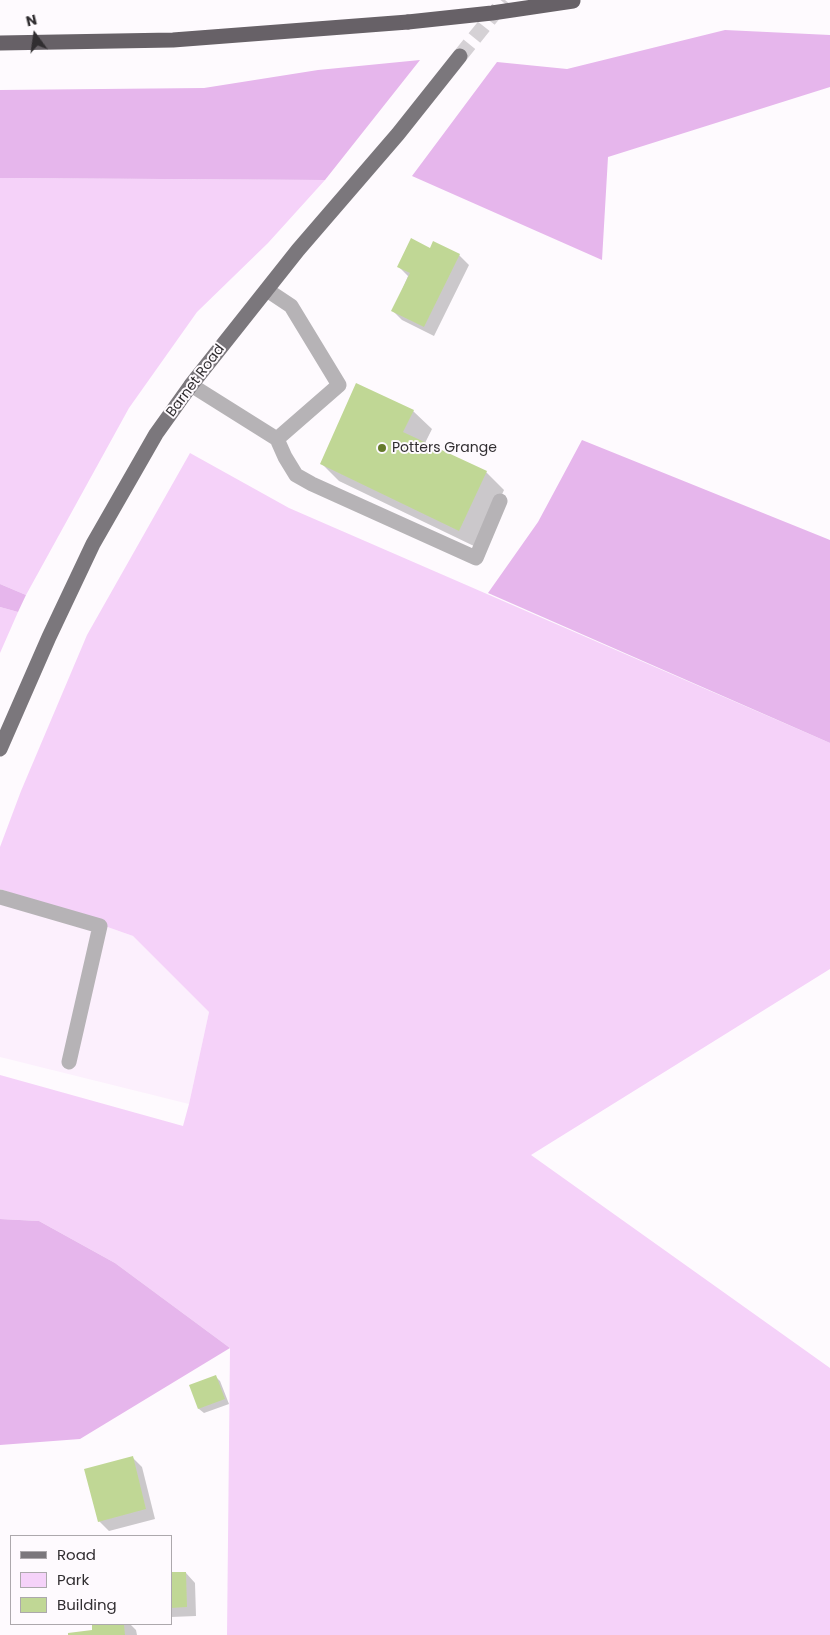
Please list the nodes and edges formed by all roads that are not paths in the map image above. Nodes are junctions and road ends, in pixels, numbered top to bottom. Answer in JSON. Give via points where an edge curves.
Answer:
{"nodes":[{"id":1,"x":576,"y":0,"type":"edge"},
{"id":2,"x":0,"y":44,"type":"edge"},
{"id":3,"x":460,"y":56,"type":"tunnel mouth"},
{"id":4,"x":267,"y":290,"type":"junction"},
{"id":5,"x":191,"y":385,"type":"junction"},
{"id":6,"x":277,"y":439,"type":"junction"},
{"id":7,"x":500,"y":501,"type":"dead end"},
{"id":8,"x":0,"y":749,"type":"edge"},
{"id":9,"x":0,"y":897,"type":"edge"},
{"id":10,"x":69,"y":1062,"type":"dead end"}],
"edges":[{"from":1,"to":2,"type":"highway","bridge":true,"via":[[408,22],[173,40]]},
{"from":3,"to":4,"type":"main road","name":"Barnet Road"},
{"from":4,"to":5,"type":"main road","name":"Barnet Road"},
{"from":4,"to":6,"type":"lane","via":[[291,306],[339,385]]},
{"from":5,"to":6,"type":"lane"},
{"from":5,"to":8,"type":"main road","name":"Barnet Road","via":[[156,434],[93,544]]},
{"from":6,"to":7,"type":"lane","via":[[284,458],[296,475],[476,558]]},
{"from":9,"to":10,"type":"lane","via":[[100,926]]}]}
